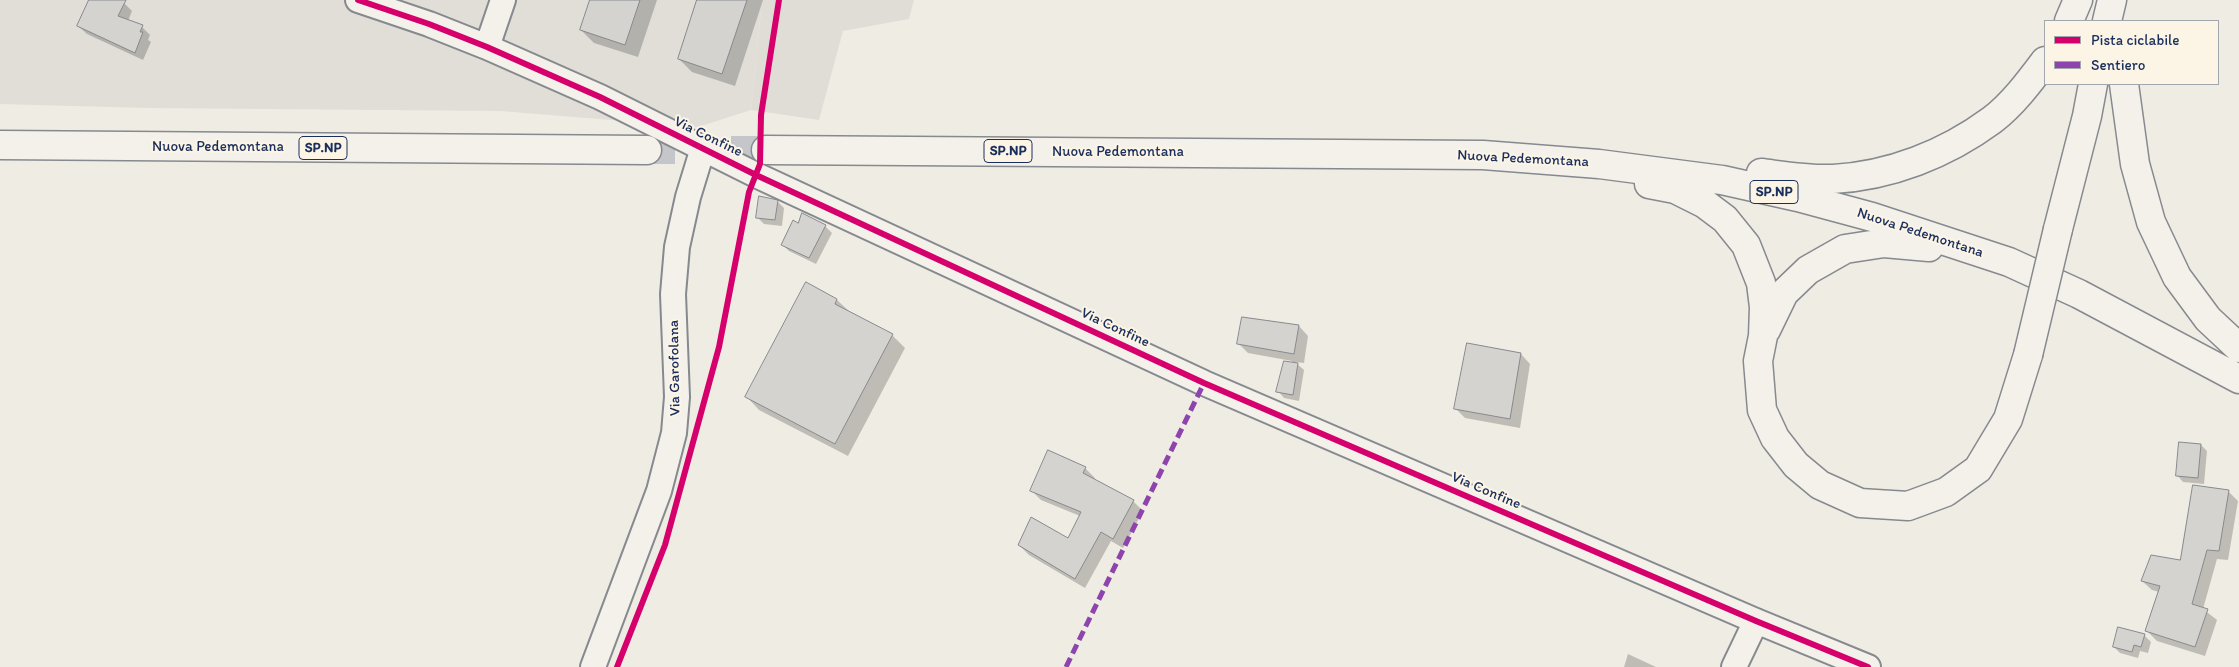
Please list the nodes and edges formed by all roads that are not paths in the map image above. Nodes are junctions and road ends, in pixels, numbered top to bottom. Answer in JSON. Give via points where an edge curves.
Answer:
{"nodes":[{"id":1,"x":358,"y":0,"type":"edge"},
{"id":2,"x":503,"y":0,"type":"edge"},
{"id":3,"x":2078,"y":0,"type":"edge"},
{"id":4,"x":2101,"y":0,"type":"edge"},
{"id":5,"x":2112,"y":0,"type":"edge"},
{"id":6,"x":2119,"y":0,"type":"edge"},
{"id":7,"x":2069,"y":20,"type":"edge"},
{"id":8,"x":2100,"y":20,"type":"edge"},
{"id":9,"x":2107,"y":20,"type":"edge"},
{"id":10,"x":2120,"y":20,"type":"edge"},
{"id":11,"x":487,"y":47,"type":"junction"},
{"id":12,"x":2044,"y":62,"type":"edge"},
{"id":13,"x":2093,"y":85,"type":"edge"},
{"id":14,"x":2124,"y":85,"type":"edge"},
{"id":15,"x":0,"y":145,"type":"edge"},
{"id":16,"x":703,"y":148,"type":"junction"},
{"id":17,"x":647,"y":150,"type":"tunnel mouth"},
{"id":18,"x":766,"y":150,"type":"tunnel mouth"},
{"id":19,"x":1250,"y":152,"type":"junction"},
{"id":20,"x":1531,"y":158,"type":"junction"},
{"id":21,"x":2009,"y":262,"type":"junction"},
{"id":22,"x":1763,"y":336,"type":"junction"},
{"id":23,"x":2239,"y":348,"type":"edge"},
{"id":24,"x":2239,"y":379,"type":"edge"},
{"id":25,"x":1756,"y":621,"type":"junction"},
{"id":26,"x":593,"y":667,"type":"edge"},
{"id":27,"x":1734,"y":667,"type":"edge"},
{"id":28,"x":1868,"y":667,"type":"edge"}],
"edges":[{"from":1,"to":11,"type":"street","name":"Via Confine"},
{"from":2,"to":11,"type":"street"},
{"from":3,"to":7,"type":"main road"},
{"from":4,"to":8,"type":"main road"},
{"from":5,"to":9,"type":"main road"},
{"from":6,"to":10,"type":"main road"},
{"from":11,"to":16,"type":"street","name":"Via Confine","via":[[600,97]]},
{"from":12,"to":20,"type":"main road","via":[[1993,119],[1965,138],[1917,162],[1874,173],[1809,179],[1601,151]]},
{"from":13,"to":22,"type":"main road","bridge":true,"via":[[2088,116],[2028,355],[2008,419],[1978,469],[1946,492],[1908,506],[1860,503],[1820,485],[1796,465],[1775,438],[1762,410],[1758,361]]},
{"from":14,"to":23,"type":"main road","via":[[2135,164],[2151,222],[2177,277],[2208,319]]},
{"from":15,"to":17,"type":"main road","name":"Nuova Pedemontana","number":"SP.NP"},
{"from":16,"to":25,"type":"street","name":"Via Confine","via":[[1204,383]]},
{"from":16,"to":26,"type":"street","name":"Via Garofolana","via":[[677,247],[674,433],[659,491]]},
{"from":18,"to":19,"type":"main road","name":"Nuova Pedemontana","number":"SP.NP"},
{"from":19,"to":20,"type":"main road","name":"Nuova Pedemontana","number":"SP.NP"},
{"from":19,"to":22,"type":"main road","via":[[1340,166],[1504,171],[1637,182],[1675,189],[1705,204],[1725,219],[1746,245],[1761,283]]},
{"from":20,"to":21,"type":"main road","name":"Nuova Pedemontana","number":"SP.NP","via":[[1722,180],[1872,217]]},
{"from":21,"to":22,"type":"main road","via":[[1940,248],[1884,243],[1845,249],[1808,270],[1784,293]]},
{"from":21,"to":24,"type":"main road","name":"Nuova Pedemontana","number":"SP.NP","via":[[2078,294]]},
{"from":25,"to":27,"type":"street"},
{"from":25,"to":28,"type":"street","name":"Via Confine"}]}
